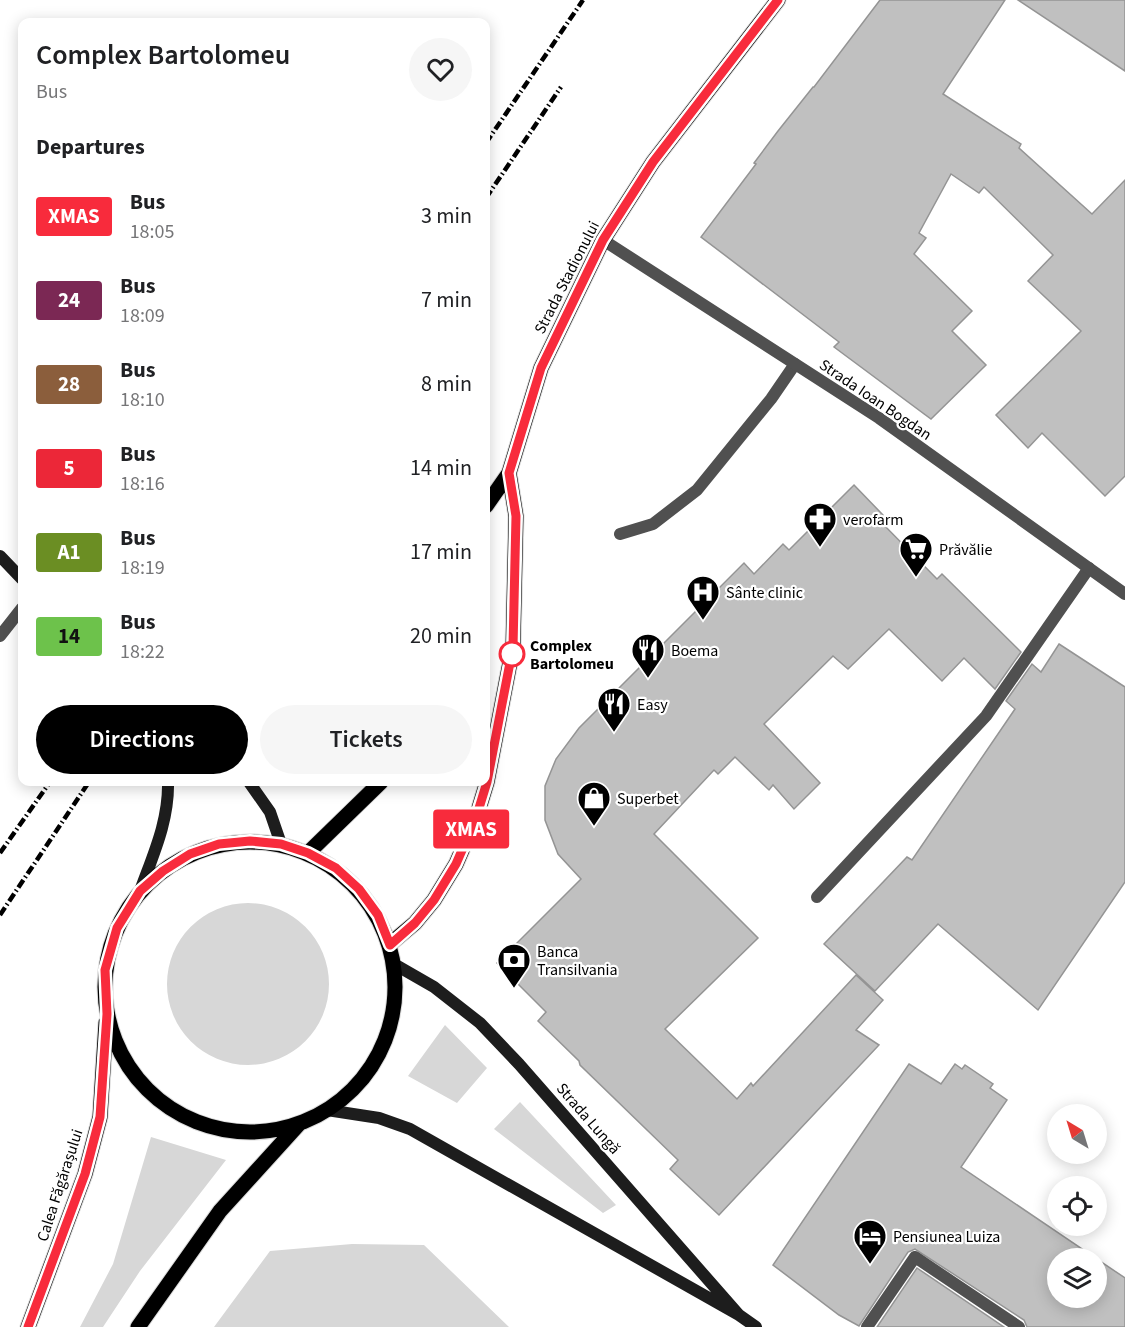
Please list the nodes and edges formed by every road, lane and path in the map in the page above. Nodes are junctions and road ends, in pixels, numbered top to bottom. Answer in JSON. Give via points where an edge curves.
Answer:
{"nodes":[{"id":1,"x":778,"y":0,"type":"edge"},
{"id":2,"x":603,"y":240,"type":"junction"},
{"id":3,"x":795,"y":364,"type":"junction"},
{"id":4,"x":509,"y":473,"type":"junction"},
{"id":5,"x":490,"y":500,"type":"edge"},
{"id":6,"x":620,"y":534,"type":"dead end"},
{"id":7,"x":0,"y":556,"type":"edge"},
{"id":8,"x":1089,"y":568,"type":"junction"},
{"id":9,"x":18,"y":575,"type":"edge"},
{"id":10,"x":1125,"y":594,"type":"edge"},
{"id":11,"x":18,"y":613,"type":"edge"},
{"id":12,"x":0,"y":636,"type":"edge"},
{"id":13,"x":490,"y":766,"type":"edge"},
{"id":14,"x":168,"y":786,"type":"edge"},
{"id":15,"x":252,"y":786,"type":"edge"},
{"id":16,"x":377,"y":786,"type":"edge"},
{"id":17,"x":486,"y":786,"type":"edge"},
{"id":18,"x":281,"y":844,"type":"junction"},
{"id":19,"x":308,"y":853,"type":"junction"},
{"id":20,"x":140,"y":891,"type":"junction"},
{"id":21,"x":817,"y":897,"type":"dead end"},
{"id":22,"x":390,"y":945,"type":"junction"},
{"id":23,"x":394,"y":964,"type":"junction"},
{"id":24,"x":107,"y":1014,"type":"junction"},
{"id":25,"x":327,"y":1110,"type":"junction"},
{"id":26,"x":299,"y":1124,"type":"junction"},
{"id":27,"x":739,"y":1315,"type":"junction"},
{"id":28,"x":28,"y":1327,"type":"edge"},
{"id":29,"x":138,"y":1327,"type":"edge"},
{"id":30,"x":756,"y":1327,"type":"edge"},
{"id":31,"x":867,"y":1327,"type":"edge"},
{"id":32,"x":1019,"y":1327,"type":"edge"}],
"edges":[{"from":1,"to":2,"type":"main road","name":"Strada Stadionului","via":[[653,162]]},
{"from":2,"to":3,"type":"street","name":"Strada Ioan Bogdan"},
{"from":2,"to":4,"type":"main road","name":"Strada Stadionului","via":[[541,368]]},
{"from":3,"to":6,"type":"street","via":[[698,490],[653,524]]},
{"from":3,"to":8,"type":"street","name":"Strada Ioan Bogdan","via":[[879,418]]},
{"from":4,"to":5,"type":"main road","name":"Strada Stadionului"},
{"from":4,"to":13,"type":"main road","name":"Strada Stadionului","via":[[516,516],[513,647]]},
{"from":7,"to":9,"type":"main road"},
{"from":8,"to":10,"type":"street","name":"Strada Ioan Bogdan"},
{"from":8,"to":21,"type":"street","via":[[986,716]]},
{"from":11,"to":12,"type":"street"},
{"from":14,"to":20,"type":"main road","via":[[162,832]]},
{"from":15,"to":18,"type":"main road","via":[[270,812]]},
{"from":16,"to":19,"type":"main road"},
{"from":17,"to":22,"type":"main road","name":"Strada Stadionului","via":[[456,864],[434,900]]},
{"from":18,"to":19,"type":"main road"},
{"from":18,"to":20,"type":"main road","via":[[219,844],[190,854]]},
{"from":19,"to":22,"type":"main road","via":[[336,868],[359,889],[378,915]]},
{"from":20,"to":24,"type":"main road","via":[[117,928],[105,970]]},
{"from":22,"to":23,"type":"main road"},
{"from":23,"to":25,"type":"main road","via":[[396,998],[389,1031],[375,1062],[354,1089]]},
{"from":23,"to":27,"type":"main road","name":"Strada Lungă","via":[[434,987],[480,1023]]},
{"from":24,"to":26,"type":"main road","via":[[118,1048],[136,1078],[162,1103],[193,1121],[228,1131],[264,1132]]},
{"from":24,"to":28,"type":"main road","name":"Calea Făgărașului","via":[[100,1117],[85,1174]]},
{"from":25,"to":26,"type":"main road"},
{"from":25,"to":27,"type":"main road","name":"Strada Lungă","via":[[379,1118],[410,1129]]},
{"from":26,"to":29,"type":"main road","via":[[220,1211]]},
{"from":27,"to":30,"type":"main road","name":"Strada Lungă"},
{"from":31,"to":32,"type":"street","via":[[915,1257]]}]}
